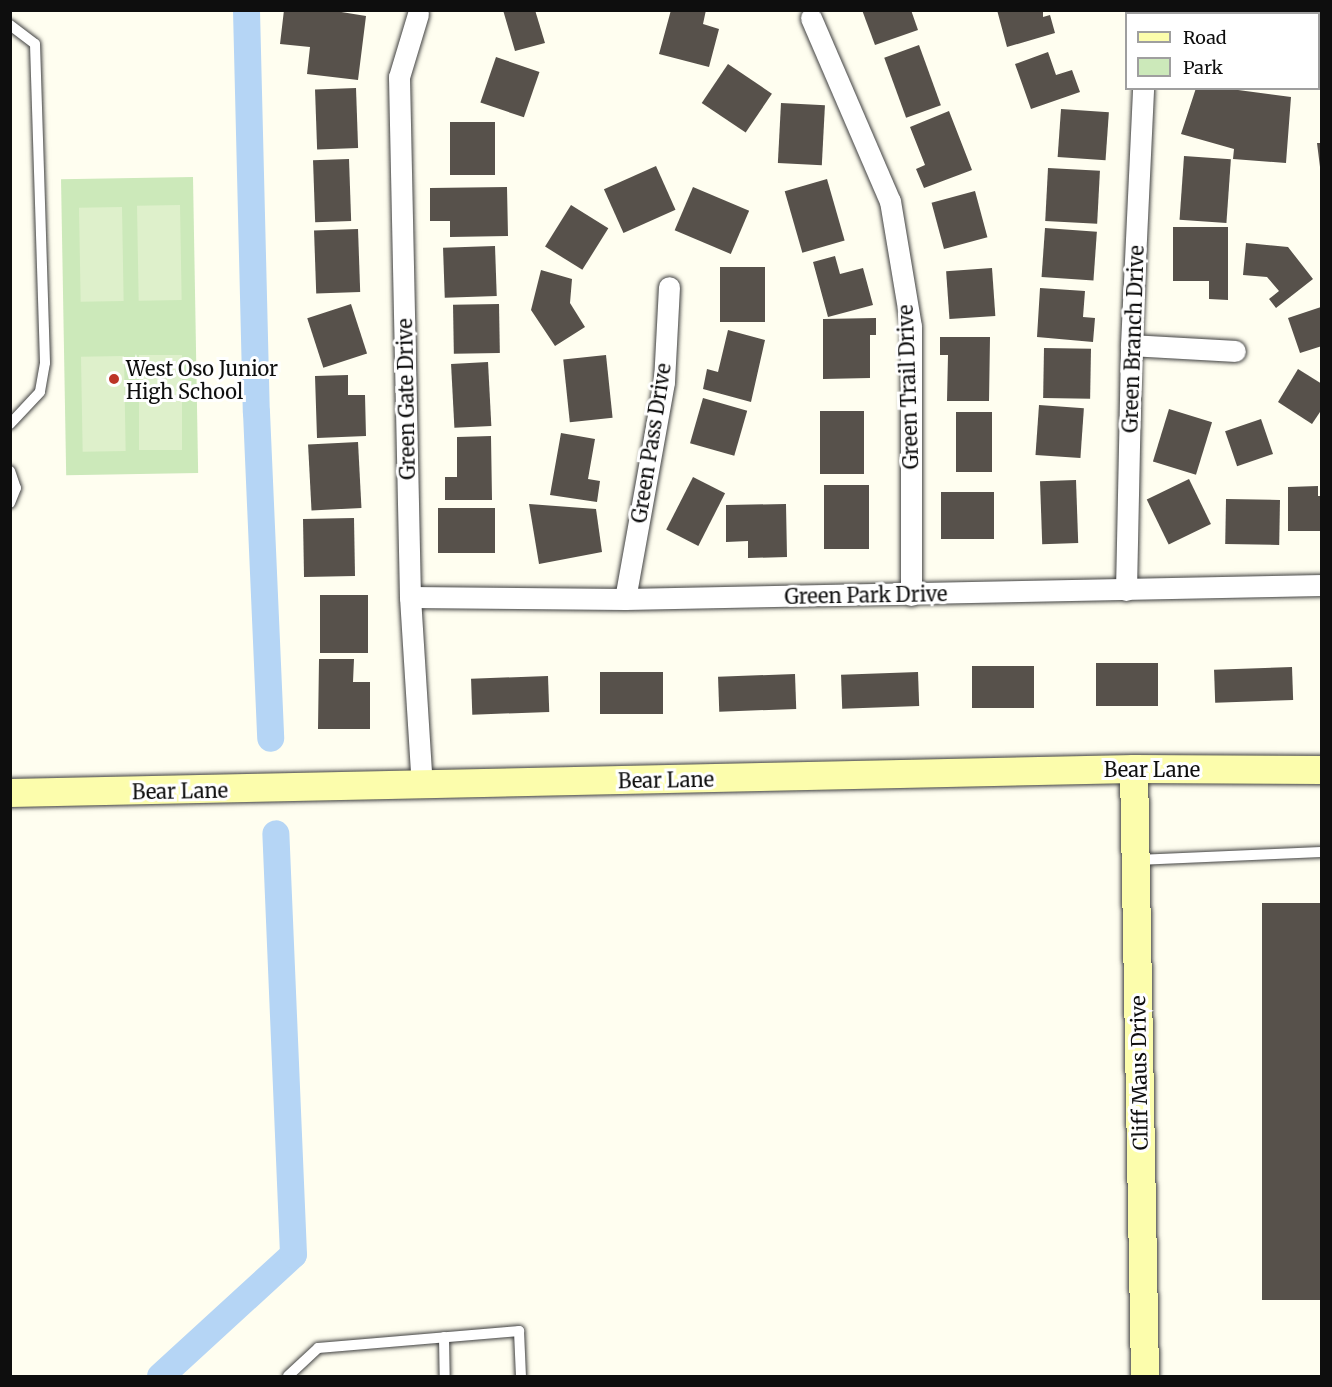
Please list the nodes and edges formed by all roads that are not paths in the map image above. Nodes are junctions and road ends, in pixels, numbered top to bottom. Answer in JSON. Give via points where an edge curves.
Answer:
{"nodes":[{"id":1,"x":418,"y":14,"type":"dead end"},
{"id":2,"x":811,"y":18,"type":"dead end"},
{"id":3,"x":10,"y":25,"type":"edge"},
{"id":4,"x":1143,"y":90,"type":"edge"},
{"id":5,"x":669,"y":287,"type":"dead end"},
{"id":6,"x":1131,"y":345,"type":"junction"},
{"id":7,"x":1235,"y":351,"type":"dead end"},
{"id":8,"x":10,"y":424,"type":"edge"},
{"id":9,"x":10,"y":471,"type":"edge"},
{"id":10,"x":10,"y":503,"type":"edge"},
{"id":11,"x":1322,"y":585,"type":"edge"},
{"id":12,"x":1126,"y":590,"type":"junction"},
{"id":13,"x":911,"y":595,"type":"junction"},
{"id":14,"x":410,"y":597,"type":"junction"},
{"id":15,"x":625,"y":599,"type":"junction"},
{"id":16,"x":1134,"y":769,"type":"junction"},
{"id":17,"x":1322,"y":771,"type":"edge"},
{"id":18,"x":422,"y":786,"type":"junction"},
{"id":19,"x":10,"y":794,"type":"edge"},
{"id":20,"x":1322,"y":852,"type":"edge"},
{"id":21,"x":1135,"y":860,"type":"junction"},
{"id":22,"x":444,"y":1337,"type":"junction"},
{"id":23,"x":288,"y":1377,"type":"edge"},
{"id":24,"x":445,"y":1377,"type":"edge"},
{"id":25,"x":521,"y":1377,"type":"edge"},
{"id":26,"x":1144,"y":1377,"type":"edge"}],
"edges":[{"from":1,"to":14,"type":"street","name":"Green Gate Drive","via":[[399,77]]},
{"from":2,"to":13,"type":"street","name":"Green Trail Drive","via":[[890,201],[911,326]]},
{"from":3,"to":8,"type":"lane","via":[[35,44],[45,363],[40,392]]},
{"from":4,"to":6,"type":"street","name":"Green Branch Drive"},
{"from":5,"to":15,"type":"street","name":"Green Pass Drive","via":[[664,382]]},
{"from":6,"to":7,"type":"street"},
{"from":6,"to":12,"type":"street","name":"Green Branch Drive"},
{"from":9,"to":10,"type":"lane","via":[[16,488]]},
{"from":11,"to":12,"type":"street","name":"Green Park Drive"},
{"from":12,"to":13,"type":"street","name":"Green Park Drive"},
{"from":13,"to":15,"type":"street","name":"Green Park Drive"},
{"from":14,"to":15,"type":"street","name":"Green Park Drive"},
{"from":14,"to":18,"type":"street","name":"Green Gate Drive"},
{"from":16,"to":17,"type":"street","name":"Bear Lane"},
{"from":16,"to":18,"type":"street","name":"Bear Lane"},
{"from":16,"to":21,"type":"street","name":"Cliff Maus Drive"},
{"from":18,"to":19,"type":"street","name":"Bear Lane"},
{"from":20,"to":21,"type":"lane"},
{"from":21,"to":26,"type":"street","name":"Cliff Maus Drive"},
{"from":22,"to":23,"type":"lane","via":[[318,1348]]},
{"from":22,"to":24,"type":"lane"},
{"from":22,"to":25,"type":"lane","via":[[519,1331]]}]}
